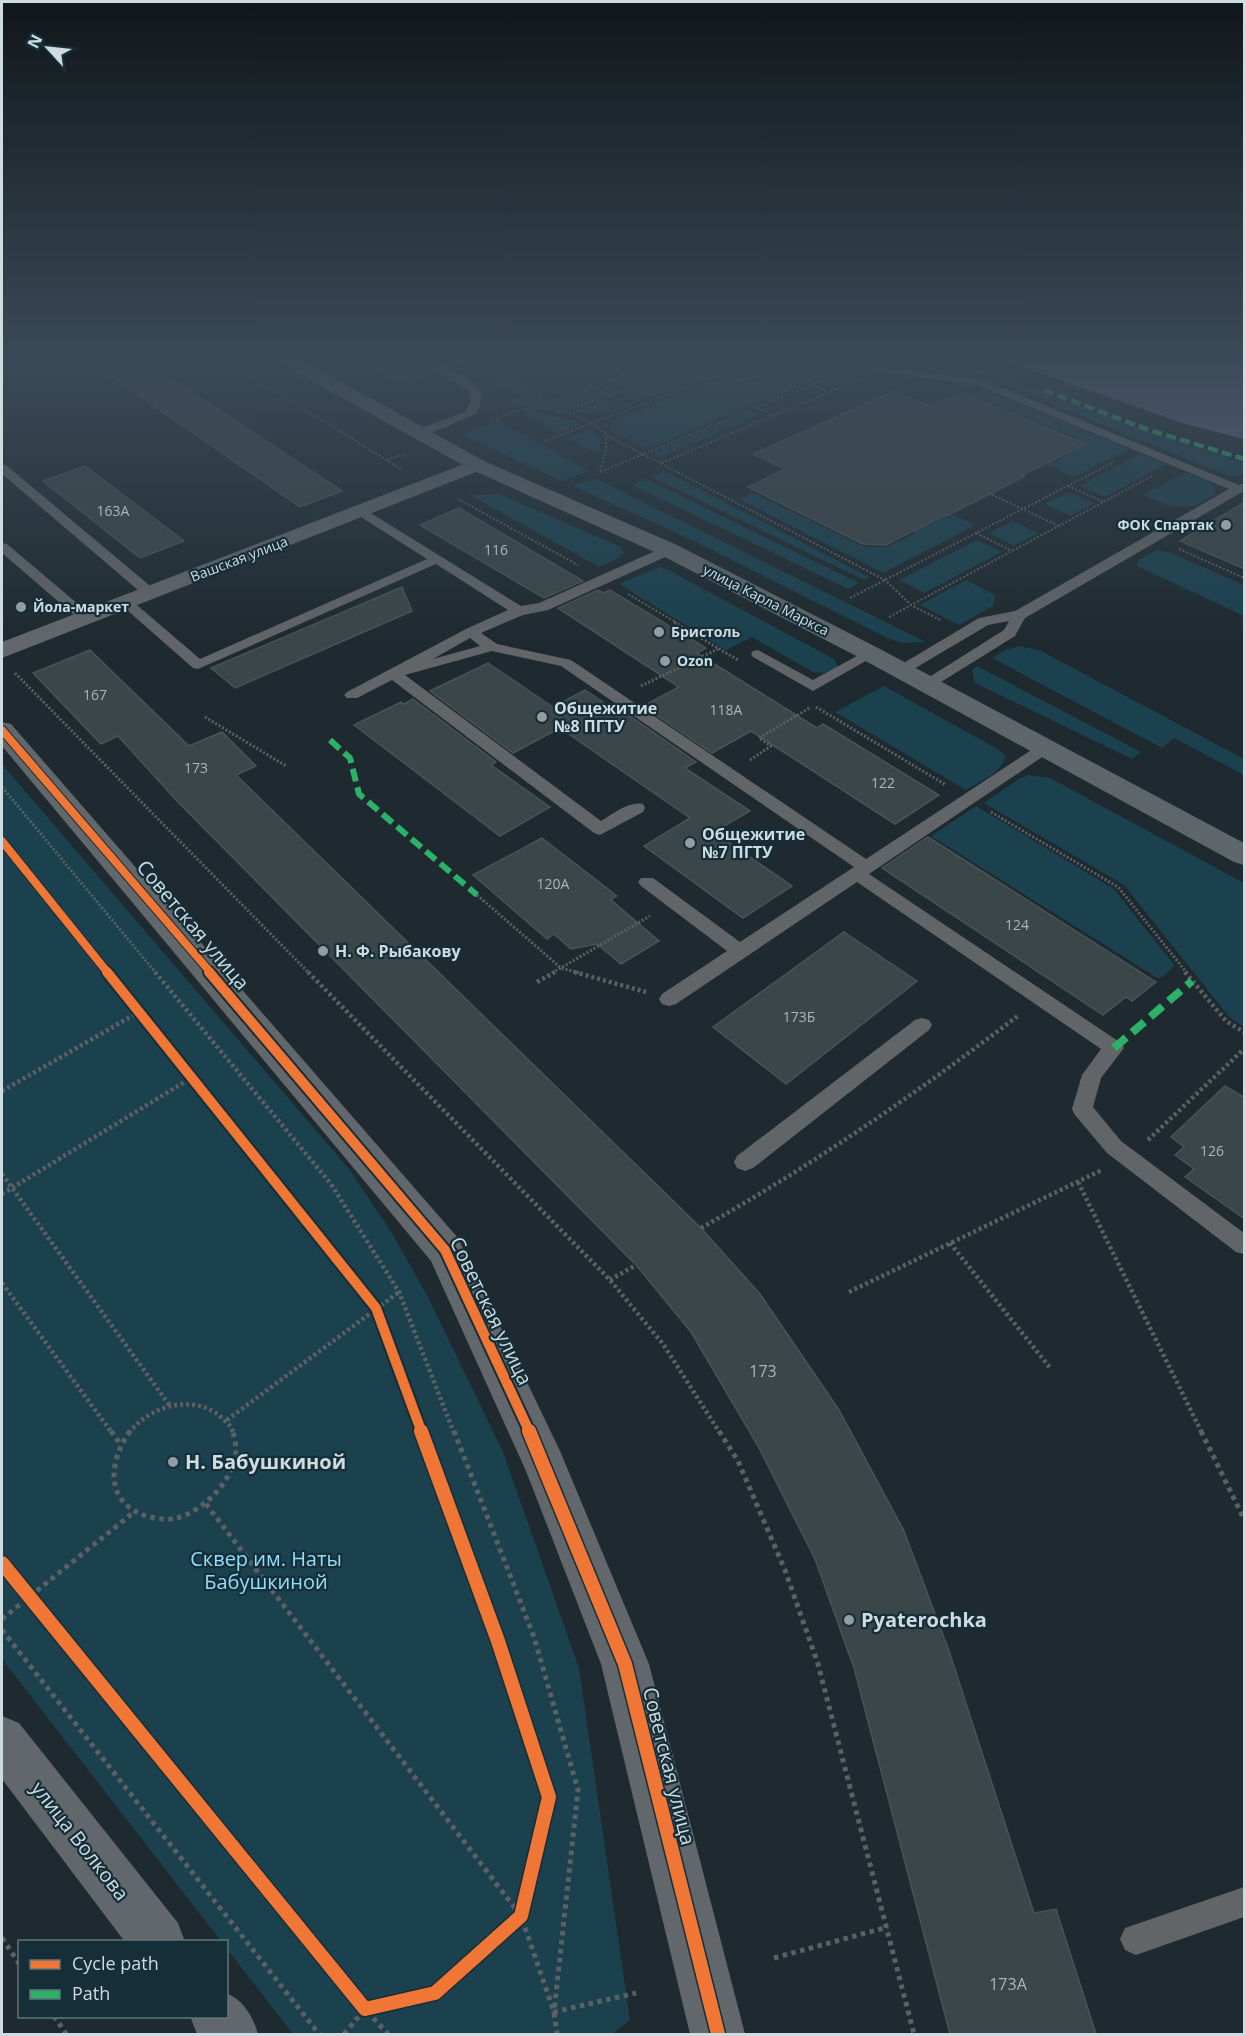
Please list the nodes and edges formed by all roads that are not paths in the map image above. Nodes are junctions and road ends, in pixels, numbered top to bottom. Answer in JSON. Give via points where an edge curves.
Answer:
{"nodes":[{"id":1,"x":450,"y":451,"type":"edge"},
{"id":2,"x":1149,"y":451,"type":"edge"},
{"id":3,"x":477,"y":465,"type":"junction"},
{"id":4,"x":2,"y":468,"type":"edge"},
{"id":5,"x":1242,"y":488,"type":"edge"},
{"id":6,"x":361,"y":511,"type":"junction"},
{"id":7,"x":2,"y":547,"type":"edge"},
{"id":8,"x":669,"y":550,"type":"junction"},
{"id":9,"x":437,"y":559,"type":"junction"},
{"id":10,"x":150,"y":593,"type":"junction"},
{"id":11,"x":126,"y":603,"type":"junction"},
{"id":12,"x":519,"y":611,"type":"junction"},
{"id":13,"x":1019,"y":615,"type":"junction"},
{"id":14,"x":86,"y":618,"type":"junction"},
{"id":15,"x":471,"y":632,"type":"junction"},
{"id":16,"x":492,"y":647,"type":"junction"},
{"id":17,"x":758,"y":654,"type":"dead end"},
{"id":18,"x":871,"y":654,"type":"junction"},
{"id":19,"x":7,"y":660,"type":"edge"},
{"id":20,"x":902,"y":670,"type":"junction"},
{"id":21,"x":393,"y":674,"type":"junction"},
{"id":22,"x":928,"y":684,"type":"junction"},
{"id":23,"x":352,"y":695,"type":"dead end"},
{"id":24,"x":2,"y":730,"type":"edge"},
{"id":25,"x":1045,"y":748,"type":"junction"},
{"id":26,"x":637,"y":808,"type":"dead end"},
{"id":27,"x":1245,"y":855,"type":"edge"},
{"id":28,"x":862,"y":871,"type":"junction"},
{"id":29,"x":647,"y":882,"type":"dead end"},
{"id":30,"x":740,"y":952,"type":"junction"},
{"id":31,"x":669,"y":999,"type":"road end"},
{"id":32,"x":922,"y":1025,"type":"dead end"},
{"id":33,"x":745,"y":1162,"type":"dead end"},
{"id":34,"x":1245,"y":1245,"type":"edge"},
{"id":35,"x":2,"y":1740,"type":"edge"},
{"id":36,"x":1245,"y":1902,"type":"edge"},
{"id":37,"x":1136,"y":1939,"type":"dead end"},
{"id":38,"x":158,"y":1940,"type":"edge"},
{"id":39,"x":219,"y":2018,"type":"edge"},
{"id":40,"x":231,"y":2034,"type":"edge"},
{"id":41,"x":718,"y":2034,"type":"edge"}],
"edges":[{"from":1,"to":3,"type":"main road","name":"улица Карла Маркса"},
{"from":2,"to":5,"type":"lane"},
{"from":3,"to":6,"type":"street","name":"Вашская улица"},
{"from":3,"to":8,"type":"main road","name":"улица Карла Маркса"},
{"from":4,"to":10,"type":"lane"},
{"from":5,"to":13,"type":"lane"},
{"from":6,"to":9,"type":"lane"},
{"from":6,"to":10,"type":"street","name":"Вашская улица"},
{"from":7,"to":14,"type":"lane"},
{"from":8,"to":12,"type":"lane","via":[[543,607]]},
{"from":8,"to":18,"type":"main road","name":"улица Карла Маркса"},
{"from":9,"to":11,"type":"lane","via":[[198,665]]},
{"from":9,"to":12,"type":"lane"},
{"from":10,"to":11,"type":"street","name":"Вашская улица"},
{"from":11,"to":14,"type":"street","name":"Вашская улица"},
{"from":12,"to":15,"type":"lane"},
{"from":13,"to":20,"type":"lane","via":[[984,621]]},
{"from":13,"to":22,"type":"lane","via":[[1010,633]]},
{"from":14,"to":19,"type":"street","name":"Вашская улица"},
{"from":15,"to":16,"type":"lane"},
{"from":15,"to":21,"type":"lane"},
{"from":16,"to":21,"type":"lane"},
{"from":16,"to":28,"type":"lane","via":[[566,663],[730,774]]},
{"from":17,"to":18,"type":"lane","via":[[813,686]]},
{"from":18,"to":20,"type":"main road","name":"улица Карла Маркса"},
{"from":20,"to":22,"type":"main road","name":"улица Карла Маркса"},
{"from":21,"to":23,"type":"lane"},
{"from":21,"to":26,"type":"lane","via":[[600,829]]},
{"from":22,"to":25,"type":"main road","name":"улица Карла Маркса"},
{"from":24,"to":41,"type":"street","name":"Советская улица","via":[[445,1250],[545,1466],[625,1664]]},
{"from":25,"to":27,"type":"main road","name":"улица Карла Маркса"},
{"from":25,"to":28,"type":"lane"},
{"from":28,"to":30,"type":"lane"},
{"from":28,"to":34,"type":"lane","via":[[1114,1048],[1092,1075],[1082,1109],[1114,1147]]},
{"from":29,"to":30,"type":"lane"},
{"from":30,"to":31,"type":"lane"},
{"from":32,"to":33,"type":"lane"},
{"from":35,"to":38,"type":"street","name":"улица Волкова"},
{"from":36,"to":37,"type":"lane"},
{"from":39,"to":40,"type":"street"}]}
